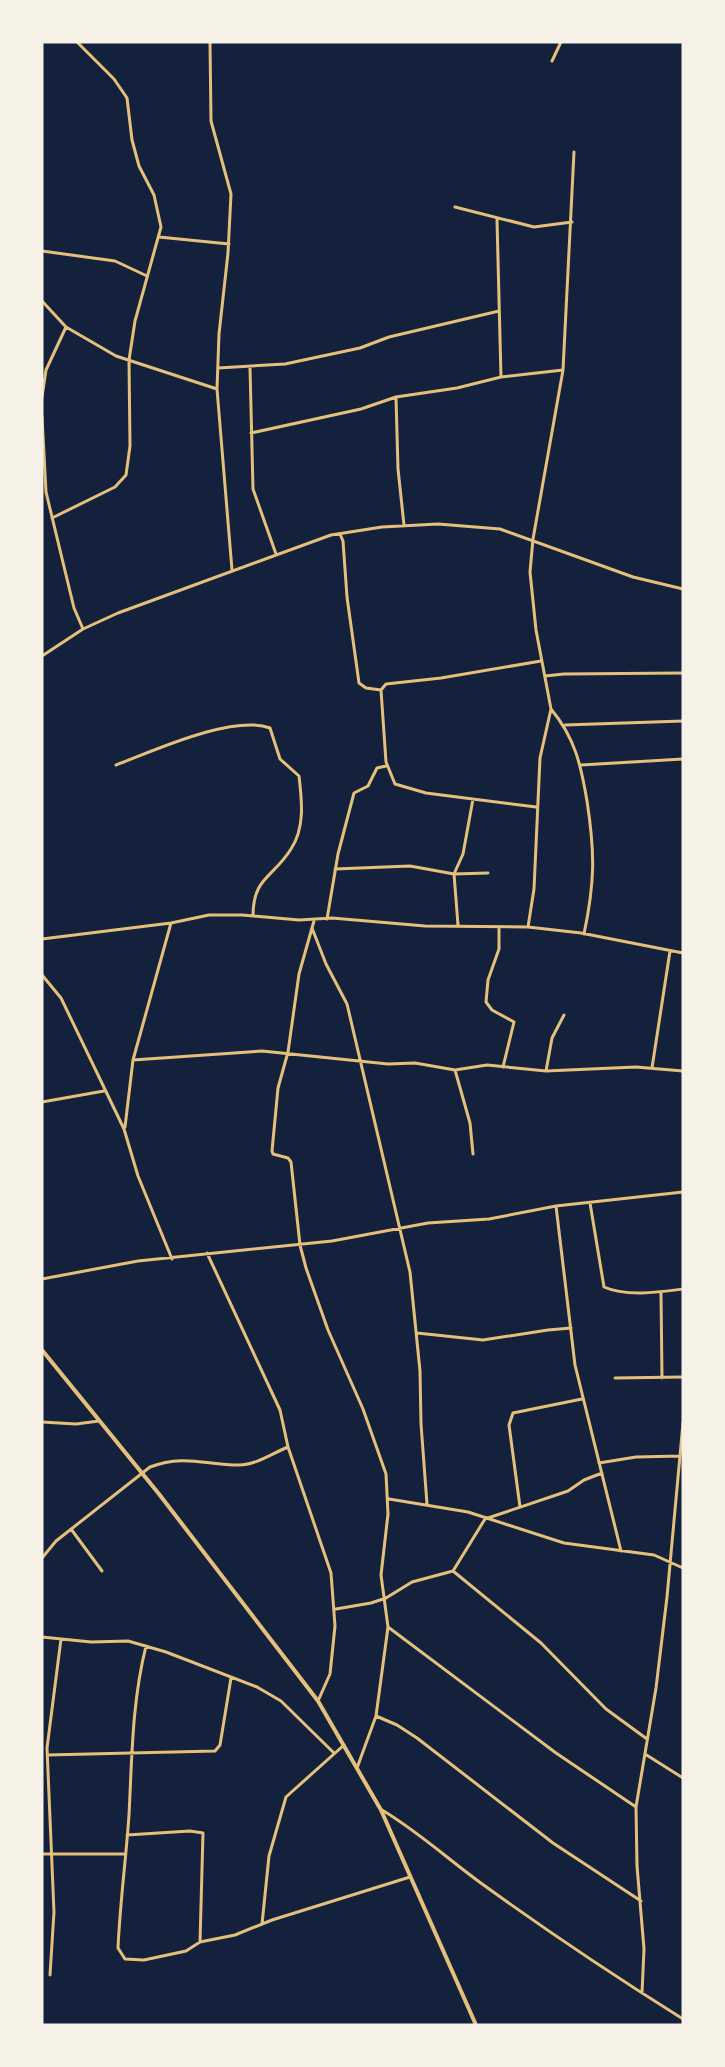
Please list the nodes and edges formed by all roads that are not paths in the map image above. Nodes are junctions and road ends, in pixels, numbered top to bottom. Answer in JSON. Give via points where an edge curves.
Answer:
{"nodes":[{"id":1,"x":77,"y":42,"type":"edge"},
{"id":2,"x":210,"y":42,"type":"edge"},
{"id":3,"x":561,"y":42,"type":"edge"},
{"id":4,"x":552,"y":61,"type":"dead end"},
{"id":5,"x":574,"y":152,"type":"dead end"},
{"id":6,"x":455,"y":207,"type":"dead end"},
{"id":7,"x":497,"y":220,"type":"junction"},
{"id":8,"x":572,"y":222,"type":"junction"},
{"id":9,"x":159,"y":237,"type":"junction"},
{"id":10,"x":228,"y":244,"type":"junction"},
{"id":11,"x":42,"y":250,"type":"edge"},
{"id":12,"x":147,"y":276,"type":"junction"},
{"id":13,"x":42,"y":301,"type":"edge"},
{"id":14,"x":499,"y":311,"type":"junction"},
{"id":15,"x":66,"y":327,"type":"junction"},
{"id":16,"x":129,"y":360,"type":"junction"},
{"id":17,"x":218,"y":368,"type":"junction"},
{"id":18,"x":250,"y":368,"type":"junction"},
{"id":19,"x":563,"y":370,"type":"junction"},
{"id":20,"x":501,"y":377,"type":"junction"},
{"id":21,"x":217,"y":389,"type":"junction"},
{"id":22,"x":42,"y":397,"type":"edge"},
{"id":23,"x":396,"y":397,"type":"junction"},
{"id":24,"x":42,"y":417,"type":"edge"},
{"id":25,"x":250,"y":433,"type":"junction"},
{"id":26,"x":52,"y":518,"type":"junction"},
{"id":27,"x":404,"y":525,"type":"junction"},
{"id":28,"x":340,"y":534,"type":"junction"},
{"id":29,"x":533,"y":539,"type":"junction"},
{"id":30,"x":276,"y":554,"type":"junction"},
{"id":31,"x":232,"y":570,"type":"junction"},
{"id":32,"x":683,"y":589,"type":"edge"},
{"id":33,"x":83,"y":629,"type":"junction"},
{"id":34,"x":42,"y":656,"type":"edge"},
{"id":35,"x":541,"y":661,"type":"junction"},
{"id":36,"x":683,"y":673,"type":"edge"},
{"id":37,"x":545,"y":676,"type":"junction"},
{"id":38,"x":381,"y":690,"type":"junction"},
{"id":39,"x":551,"y":709,"type":"junction"},
{"id":40,"x":683,"y":721,"type":"edge"},
{"id":41,"x":565,"y":725,"type":"junction"},
{"id":42,"x":683,"y":759,"type":"edge"},
{"id":43,"x":116,"y":765,"type":"dead end"},
{"id":44,"x":581,"y":765,"type":"junction"},
{"id":45,"x":387,"y":766,"type":"junction"},
{"id":46,"x":473,"y":799,"type":"junction"},
{"id":47,"x":536,"y":807,"type":"junction"},
{"id":48,"x":335,"y":869,"type":"junction"},
{"id":49,"x":488,"y":873,"type":"dead end"},
{"id":50,"x":454,"y":874,"type":"junction"},
{"id":51,"x":253,"y":916,"type":"junction"},
{"id":52,"x":327,"y":919,"type":"junction"},
{"id":53,"x":314,"y":921,"type":"junction"},
{"id":54,"x":171,"y":923,"type":"junction"},
{"id":55,"x":458,"y":925,"type":"junction"},
{"id":56,"x":528,"y":927,"type":"junction"},
{"id":57,"x":312,"y":928,"type":"junction"},
{"id":58,"x":499,"y":928,"type":"junction"},
{"id":59,"x":584,"y":934,"type":"junction"},
{"id":60,"x":42,"y":939,"type":"edge"},
{"id":61,"x":670,"y":951,"type":"junction"},
{"id":62,"x":683,"y":953,"type":"edge"},
{"id":63,"x":42,"y":975,"type":"edge"},
{"id":64,"x":564,"y":1015,"type":"dead end"},
{"id":65,"x":288,"y":1052,"type":"junction"},
{"id":66,"x":133,"y":1060,"type":"junction"},
{"id":67,"x":361,"y":1060,"type":"junction"},
{"id":68,"x":503,"y":1067,"type":"junction"},
{"id":69,"x":652,"y":1068,"type":"junction"},
{"id":70,"x":455,"y":1070,"type":"junction"},
{"id":71,"x":546,"y":1071,"type":"junction"},
{"id":72,"x":683,"y":1071,"type":"edge"},
{"id":73,"x":104,"y":1091,"type":"junction"},
{"id":74,"x":42,"y":1102,"type":"edge"},
{"id":75,"x":124,"y":1129,"type":"junction"},
{"id":76,"x":473,"y":1154,"type":"dead end"},
{"id":77,"x":683,"y":1192,"type":"edge"},
{"id":78,"x":590,"y":1203,"type":"junction"},
{"id":79,"x":556,"y":1206,"type":"junction"},
{"id":80,"x":399,"y":1229,"type":"junction"},
{"id":81,"x":300,"y":1245,"type":"junction"},
{"id":82,"x":207,"y":1253,"type":"junction"},
{"id":83,"x":172,"y":1258,"type":"junction"},
{"id":84,"x":42,"y":1279,"type":"edge"},
{"id":85,"x":683,"y":1288,"type":"edge"},
{"id":86,"x":661,"y":1292,"type":"junction"},
{"id":87,"x":572,"y":1328,"type":"junction"},
{"id":88,"x":417,"y":1333,"type":"junction"},
{"id":89,"x":42,"y":1350,"type":"edge"},
{"id":90,"x":683,"y":1377,"type":"edge"},
{"id":91,"x":615,"y":1378,"type":"dead end"},
{"id":92,"x":662,"y":1378,"type":"junction"},
{"id":93,"x":583,"y":1398,"type":"junction"},
{"id":94,"x":99,"y":1421,"type":"junction"},
{"id":95,"x":42,"y":1422,"type":"edge"},
{"id":96,"x":683,"y":1423,"type":"edge"},
{"id":97,"x":288,"y":1446,"type":"junction"},
{"id":98,"x":680,"y":1456,"type":"junction"},
{"id":99,"x":599,"y":1463,"type":"junction"},
{"id":100,"x":602,"y":1473,"type":"junction"},
{"id":101,"x":141,"y":1474,"type":"junction"},
{"id":102,"x":388,"y":1499,"type":"junction"},
{"id":103,"x":683,"y":1500,"type":"edge"},
{"id":104,"x":676,"y":1501,"type":"junction"},
{"id":105,"x":427,"y":1504,"type":"junction"},
{"id":106,"x":519,"y":1507,"type":"junction"},
{"id":107,"x":485,"y":1519,"type":"junction"},
{"id":108,"x":71,"y":1529,"type":"junction"},
{"id":109,"x":621,"y":1551,"type":"junction"},
{"id":110,"x":43,"y":1556,"type":"edge"},
{"id":111,"x":671,"y":1563,"type":"junction"},
{"id":112,"x":683,"y":1568,"type":"edge"},
{"id":113,"x":102,"y":1571,"type":"dead end"},
{"id":114,"x":453,"y":1571,"type":"junction"},
{"id":115,"x":386,"y":1598,"type":"junction"},
{"id":116,"x":336,"y":1609,"type":"junction"},
{"id":117,"x":388,"y":1627,"type":"junction"},
{"id":118,"x":42,"y":1637,"type":"edge"},
{"id":119,"x":61,"y":1639,"type":"junction"},
{"id":120,"x":146,"y":1646,"type":"junction"},
{"id":121,"x":231,"y":1678,"type":"junction"},
{"id":122,"x":318,"y":1701,"type":"junction"},
{"id":123,"x":375,"y":1716,"type":"junction"},
{"id":124,"x":647,"y":1739,"type":"junction"},
{"id":125,"x":344,"y":1745,"type":"junction"},
{"id":126,"x":132,"y":1753,"type":"junction"},
{"id":127,"x":334,"y":1753,"type":"junction"},
{"id":128,"x":47,"y":1755,"type":"junction"},
{"id":129,"x":645,"y":1755,"type":"junction"},
{"id":130,"x":357,"y":1768,"type":"junction"},
{"id":131,"x":683,"y":1778,"type":"edge"},
{"id":132,"x":636,"y":1807,"type":"junction"},
{"id":133,"x":381,"y":1810,"type":"junction"},
{"id":134,"x":127,"y":1835,"type":"junction"},
{"id":135,"x":42,"y":1854,"type":"edge"},
{"id":136,"x":51,"y":1854,"type":"junction"},
{"id":137,"x":126,"y":1854,"type":"junction"},
{"id":138,"x":411,"y":1876,"type":"junction"},
{"id":139,"x":641,"y":1901,"type":"junction"},
{"id":140,"x":262,"y":1924,"type":"junction"},
{"id":141,"x":200,"y":1942,"type":"junction"},
{"id":142,"x":50,"y":1975,"type":"dead end"},
{"id":143,"x":642,"y":1993,"type":"junction"},
{"id":144,"x":683,"y":2019,"type":"edge"},
{"id":145,"x":476,"y":2025,"type":"edge"}],
"edges":[{"from":1,"to":9,"type":"street","via":[[127,98],[139,166],[159,212]]},
{"from":2,"to":10,"type":"street","via":[[211,120],[231,194]]},
{"from":3,"to":4,"type":"street"},
{"from":5,"to":8,"type":"street"},
{"from":6,"to":7,"type":"street"},
{"from":7,"to":8,"type":"street","via":[[534,227]]},
{"from":7,"to":14,"type":"street"},
{"from":8,"to":19,"type":"street"},
{"from":9,"to":10,"type":"street"},
{"from":9,"to":12,"type":"street"},
{"from":10,"to":17,"type":"street"},
{"from":11,"to":12,"type":"street","via":[[115,261]]},
{"from":12,"to":16,"type":"street"},
{"from":13,"to":15,"type":"street"},
{"from":14,"to":18,"type":"street","via":[[389,337],[360,348]]},
{"from":14,"to":20,"type":"street"},
{"from":15,"to":16,"type":"street"},
{"from":15,"to":22,"type":"street","via":[[46,370]]},
{"from":16,"to":21,"type":"street"},
{"from":16,"to":26,"type":"street","via":[[130,447],[126,475],[115,487]]},
{"from":17,"to":18,"type":"street"},
{"from":17,"to":21,"type":"street"},
{"from":18,"to":25,"type":"street"},
{"from":19,"to":20,"type":"street"},
{"from":19,"to":29,"type":"street"},
{"from":20,"to":23,"type":"street"},
{"from":21,"to":31,"type":"street"},
{"from":23,"to":25,"type":"street","via":[[361,409]]},
{"from":23,"to":27,"type":"street"},
{"from":24,"to":26,"type":"street","via":[[46,492]]},
{"from":25,"to":30,"type":"street","via":[[253,489]]},
{"from":26,"to":33,"type":"street","via":[[74,608]]},
{"from":27,"to":28,"type":"street"},
{"from":27,"to":29,"type":"street","via":[[470,526]]},
{"from":28,"to":30,"type":"street"},
{"from":28,"to":38,"type":"street","via":[[359,683]]},
{"from":29,"to":32,"type":"street","via":[[633,577]]},
{"from":29,"to":35,"type":"street","via":[[530,593]]},
{"from":30,"to":31,"type":"street"},
{"from":31,"to":33,"type":"street"},
{"from":33,"to":34,"type":"street"},
{"from":35,"to":37,"type":"street"},
{"from":35,"to":38,"type":"street","via":[[386,684]]},
{"from":36,"to":37,"type":"street"},
{"from":37,"to":39,"type":"street"},
{"from":38,"to":45,"type":"street"},
{"from":39,"to":41,"type":"street"},
{"from":39,"to":47,"type":"street","via":[[540,758]]},
{"from":40,"to":41,"type":"street"},
{"from":41,"to":44,"type":"street"},
{"from":42,"to":44,"type":"street"},
{"from":43,"to":51,"type":"street","via":[[202,733],[230,727],[270,728],[280,759],[299,776],[301,824],[292,847],[255,892]]},
{"from":44,"to":59,"type":"street","via":[[595,851]]},
{"from":45,"to":46,"type":"street","via":[[395,784]]},
{"from":45,"to":48,"type":"street","via":[[377,768],[368,786],[354,793]]},
{"from":46,"to":47,"type":"street"},
{"from":46,"to":50,"type":"street","via":[[463,854]]},
{"from":47,"to":56,"type":"street","via":[[534,889]]},
{"from":48,"to":50,"type":"street","via":[[410,866]]},
{"from":48,"to":52,"type":"street"},
{"from":49,"to":50,"type":"street"},
{"from":50,"to":55,"type":"street"},
{"from":51,"to":53,"type":"street"},
{"from":51,"to":54,"type":"street","via":[[209,915]]},
{"from":52,"to":53,"type":"street"},
{"from":52,"to":55,"type":"street"},
{"from":53,"to":57,"type":"street"},
{"from":54,"to":60,"type":"street"},
{"from":54,"to":66,"type":"street"},
{"from":55,"to":58,"type":"street"},
{"from":56,"to":58,"type":"street"},
{"from":56,"to":59,"type":"street"},
{"from":57,"to":65,"type":"street","via":[[299,974]]},
{"from":57,"to":67,"type":"street","via":[[347,1004]]},
{"from":58,"to":68,"type":"street","via":[[499,949],[486,1002],[492,1010],[514,1022]]},
{"from":59,"to":61,"type":"street"},
{"from":61,"to":62,"type":"street"},
{"from":61,"to":69,"type":"street"},
{"from":63,"to":73,"type":"street","via":[[61,999]]},
{"from":64,"to":71,"type":"street","via":[[552,1038]]},
{"from":65,"to":66,"type":"street"},
{"from":65,"to":67,"type":"street"},
{"from":65,"to":81,"type":"street","via":[[278,1088],[272,1151],[291,1162]]},
{"from":66,"to":75,"type":"street"},
{"from":67,"to":70,"type":"street"},
{"from":67,"to":80,"type":"street"},
{"from":68,"to":70,"type":"street"},
{"from":68,"to":71,"type":"street"},
{"from":69,"to":71,"type":"street"},
{"from":69,"to":72,"type":"street"},
{"from":70,"to":76,"type":"street","via":[[470,1123]]},
{"from":73,"to":74,"type":"street"},
{"from":73,"to":75,"type":"street"},
{"from":75,"to":83,"type":"street","via":[[138,1176]]},
{"from":77,"to":78,"type":"street"},
{"from":78,"to":79,"type":"street"},
{"from":78,"to":86,"type":"street","via":[[604,1287]]},
{"from":79,"to":80,"type":"street"},
{"from":79,"to":87,"type":"street"},
{"from":80,"to":81,"type":"street"},
{"from":80,"to":88,"type":"street","via":[[410,1272]]},
{"from":81,"to":82,"type":"street"},
{"from":81,"to":102,"type":"street","via":[[328,1330],[382,1463]]},
{"from":82,"to":83,"type":"street"},
{"from":82,"to":97,"type":"street","via":[[280,1410]]},
{"from":83,"to":84,"type":"street"},
{"from":85,"to":86,"type":"street"},
{"from":86,"to":92,"type":"street"},
{"from":87,"to":88,"type":"street","via":[[483,1340]]},
{"from":87,"to":93,"type":"street"},
{"from":88,"to":105,"type":"street"},
{"from":89,"to":94,"type":"street"},
{"from":90,"to":92,"type":"street"},
{"from":91,"to":92,"type":"street"},
{"from":93,"to":99,"type":"street"},
{"from":93,"to":106,"type":"street","via":[[513,1413],[509,1425]]},
{"from":94,"to":95,"type":"street"},
{"from":94,"to":101,"type":"street"},
{"from":96,"to":98,"type":"street"},
{"from":97,"to":101,"type":"street","via":[[241,1465],[167,1461]]},
{"from":97,"to":116,"type":"street","via":[[331,1573]]},
{"from":98,"to":99,"type":"street"},
{"from":98,"to":104,"type":"street"},
{"from":99,"to":100,"type":"street"},
{"from":100,"to":106,"type":"street","via":[[568,1491]]},
{"from":100,"to":109,"type":"street"},
{"from":101,"to":108,"type":"street"},
{"from":101,"to":122,"type":"street"},
{"from":102,"to":105,"type":"street"},
{"from":102,"to":115,"type":"street","via":[[381,1575]]},
{"from":103,"to":104,"type":"street"},
{"from":104,"to":111,"type":"street"},
{"from":105,"to":107,"type":"street"},
{"from":106,"to":107,"type":"street"},
{"from":107,"to":109,"type":"street","via":[[564,1543]]},
{"from":107,"to":114,"type":"street"},
{"from":108,"to":110,"type":"street"},
{"from":108,"to":113,"type":"street"},
{"from":109,"to":111,"type":"street"},
{"from":111,"to":112,"type":"street"},
{"from":111,"to":124,"type":"street"},
{"from":114,"to":115,"type":"street","via":[[412,1582]]},
{"from":114,"to":124,"type":"street","via":[[541,1643],[606,1709]]},
{"from":115,"to":116,"type":"street"},
{"from":115,"to":117,"type":"street"},
{"from":116,"to":122,"type":"street","via":[[330,1674]]},
{"from":117,"to":123,"type":"street"},
{"from":117,"to":132,"type":"street","via":[[547,1747]]},
{"from":118,"to":119,"type":"street"},
{"from":119,"to":120,"type":"street","via":[[128,1641]]},
{"from":119,"to":128,"type":"street"},
{"from":120,"to":121,"type":"street"},
{"from":120,"to":126,"type":"street","via":[[138,1678]]},
{"from":121,"to":126,"type":"street","via":[[220,1745],[215,1752]]},
{"from":121,"to":127,"type":"street","via":[[281,1701]]},
{"from":122,"to":125,"type":"street"},
{"from":123,"to":130,"type":"street"},
{"from":123,"to":139,"type":"street","via":[[417,1738],[554,1843]]},
{"from":124,"to":129,"type":"street"},
{"from":125,"to":127,"type":"street"},
{"from":125,"to":130,"type":"street"},
{"from":126,"to":128,"type":"street"},
{"from":126,"to":134,"type":"street"},
{"from":127,"to":140,"type":"street","via":[[286,1797],[269,1856]]},
{"from":128,"to":136,"type":"street"},
{"from":129,"to":131,"type":"street"},
{"from":129,"to":132,"type":"street"},
{"from":130,"to":133,"type":"street"},
{"from":132,"to":139,"type":"street"},
{"from":133,"to":138,"type":"street"},
{"from":133,"to":143,"type":"street","via":[[412,1828],[568,1946]]},
{"from":134,"to":137,"type":"street"},
{"from":134,"to":141,"type":"street","via":[[203,1833]]},
{"from":135,"to":136,"type":"street"},
{"from":136,"to":137,"type":"street"},
{"from":136,"to":142,"type":"street","via":[[54,1912]]},
{"from":137,"to":141,"type":"street","via":[[118,1948],[125,1959],[144,1960],[186,1951]]},
{"from":138,"to":140,"type":"street"},
{"from":138,"to":145,"type":"street"},
{"from":139,"to":143,"type":"street"},
{"from":140,"to":141,"type":"street","via":[[235,1935]]},
{"from":143,"to":144,"type":"street"}]}
